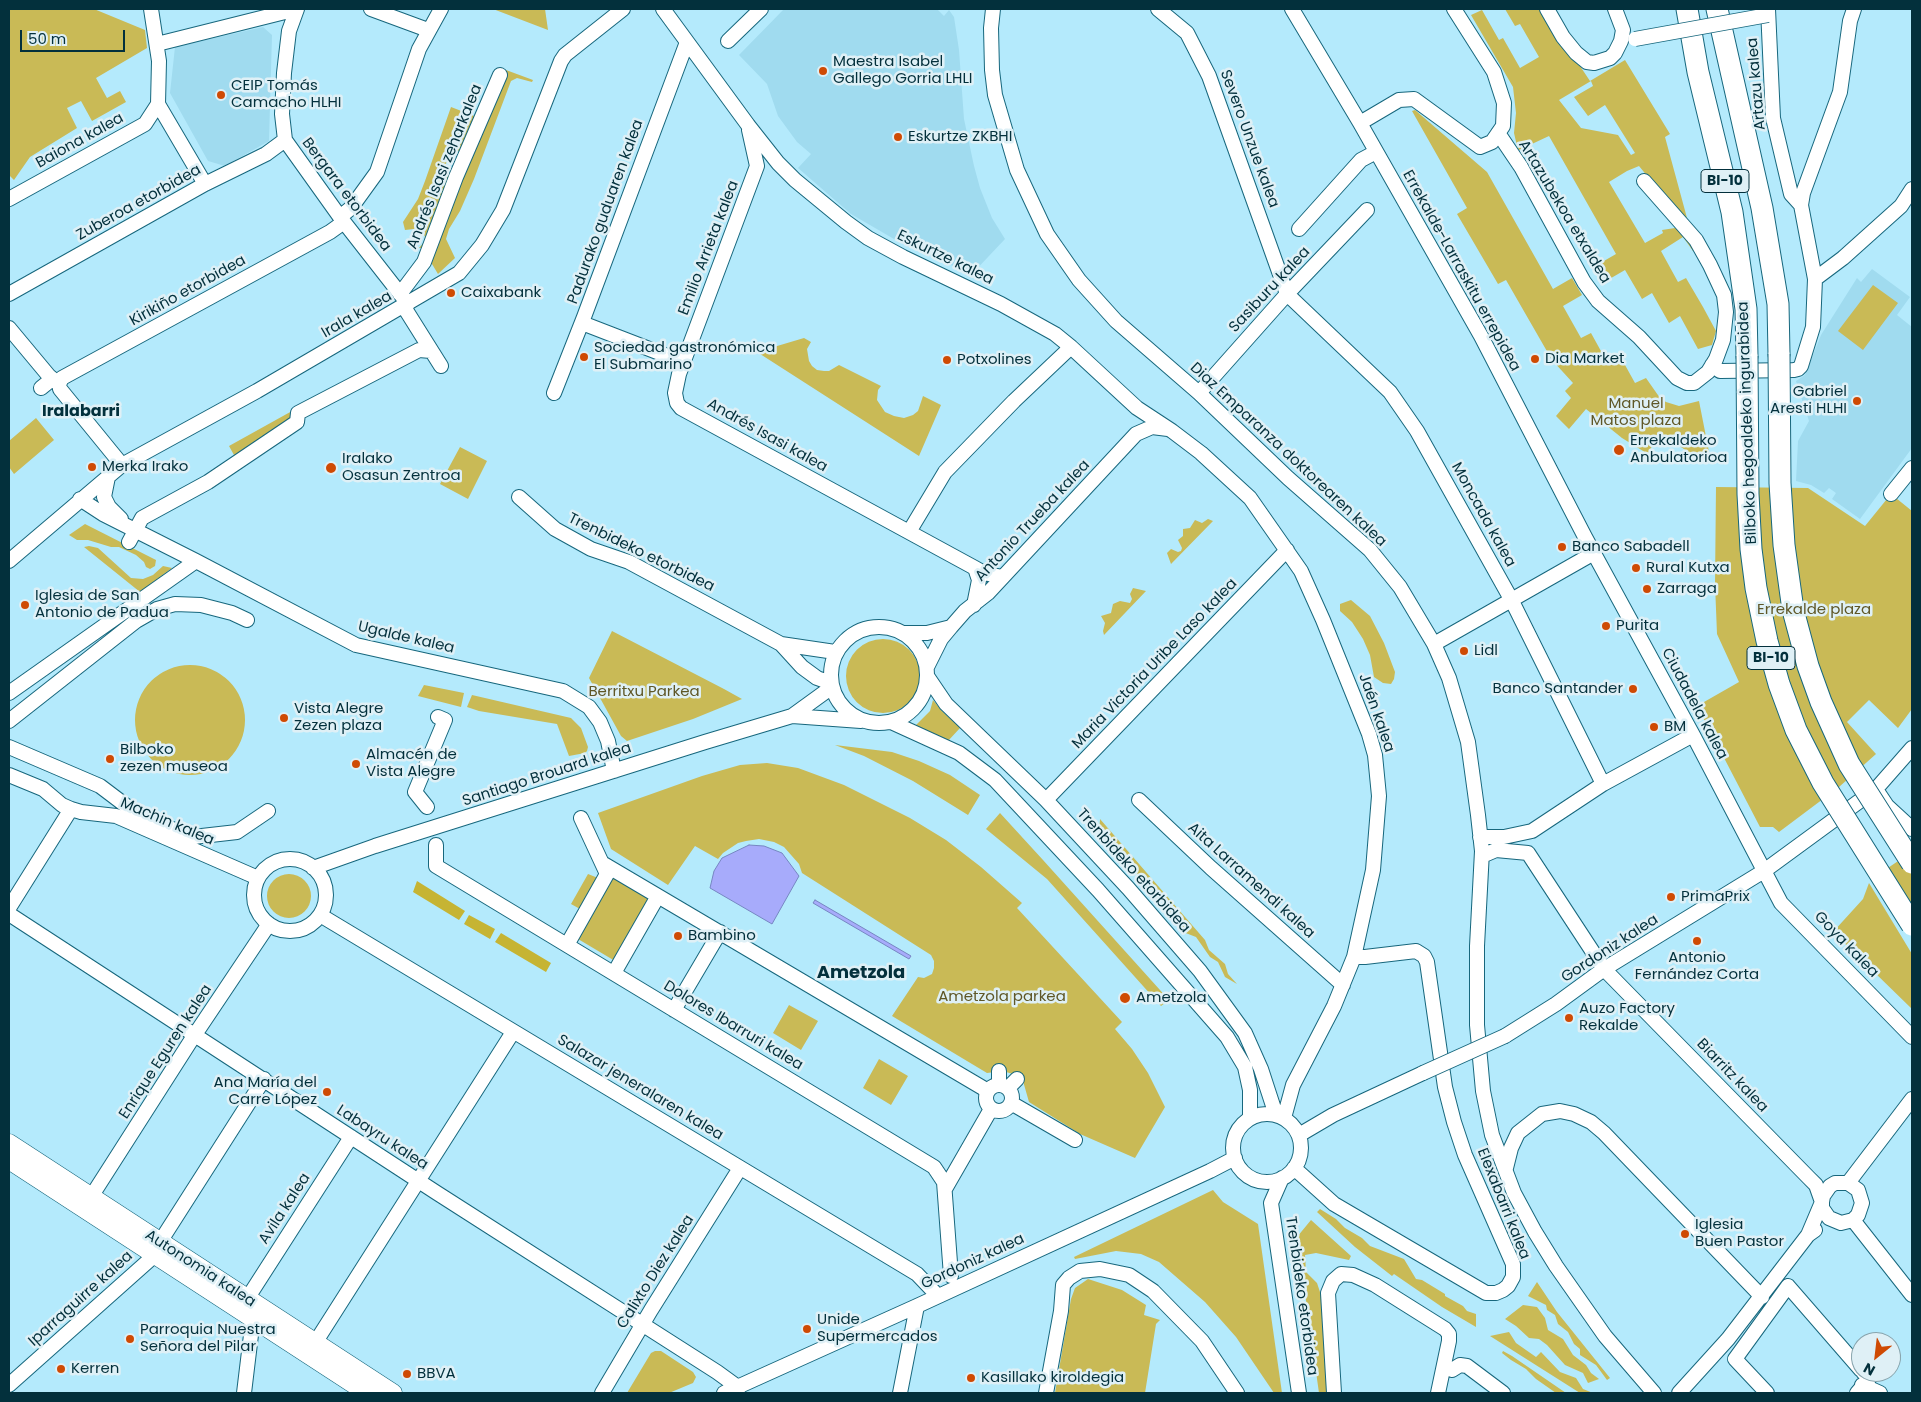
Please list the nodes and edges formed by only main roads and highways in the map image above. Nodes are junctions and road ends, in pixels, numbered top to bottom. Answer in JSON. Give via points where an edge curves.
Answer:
{"nodes":[{"id":1,"x":1687,"y":9,"type":"edge"},
{"id":2,"x":1717,"y":9,"type":"edge"},
{"id":3,"x":1912,"y":863,"type":"edge"},
{"id":4,"x":1912,"y":925,"type":"edge"},
{"id":5,"x":9,"y":1143,"type":"edge"},
{"id":6,"x":9,"y":1160,"type":"edge"},
{"id":7,"x":157,"y":1248,"type":"junction"},
{"id":8,"x":252,"y":1307,"type":"junction"},
{"id":9,"x":366,"y":1393,"type":"edge"},
{"id":10,"x":393,"y":1393,"type":"edge"}],
"edges":[{"from":1,"to":4,"type":"highway","name":"Bilboko hegoaldeko ingurabidea","number":"BI-10","bridge":true,"via":[[1698,72],[1732,212],[1746,309],[1751,549],[1758,597],[1779,684],[1796,730],[1823,783]]},
{"from":2,"to":3,"type":"highway","name":"Bilboko hegoaldeko ingurabidea","number":"BI-10","bridge":true,"via":[[1762,208],[1778,304],[1781,492],[1793,610],[1821,702],[1849,764]]},
{"from":5,"to":7,"type":"main road","name":"Autonomia kalea","via":[[91,1198]]},
{"from":6,"to":7,"type":"main road","name":"Autonomia kalea"},
{"from":7,"to":8,"type":"main road","name":"Autonomia kalea"},
{"from":8,"to":9,"type":"main road","name":"Autonomia kalea"},
{"from":8,"to":10,"type":"main road","name":"Autonomia kalea"}]}
